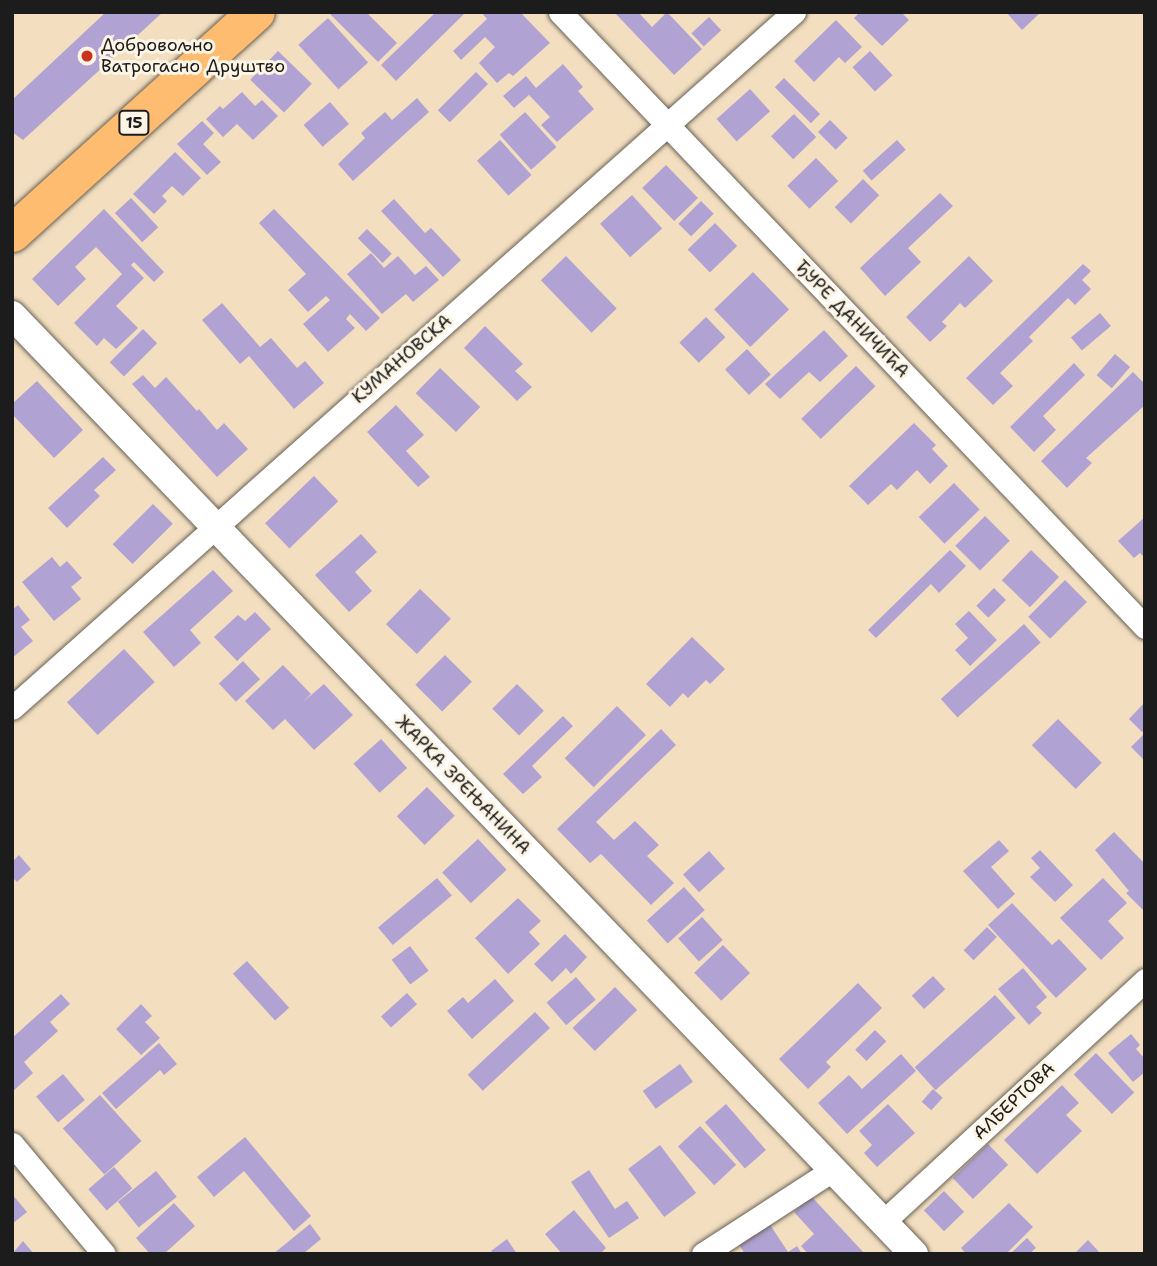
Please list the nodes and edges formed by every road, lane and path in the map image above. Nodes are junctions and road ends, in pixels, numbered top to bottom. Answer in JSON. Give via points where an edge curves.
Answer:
{"nodes":[{"id":1,"x":256,"y":12,"type":"edge"},
{"id":2,"x":560,"y":12,"type":"edge"},
{"id":3,"x":794,"y":12,"type":"edge"},
{"id":4,"x":667,"y":124,"type":"junction"},
{"id":5,"x":12,"y":233,"type":"edge"},
{"id":6,"x":12,"y":315,"type":"edge"},
{"id":7,"x":213,"y":526,"type":"junction"},
{"id":8,"x":1145,"y":627,"type":"edge"},
{"id":9,"x":12,"y":708,"type":"edge"},
{"id":10,"x":1145,"y":980,"type":"edge"},
{"id":11,"x":12,"y":1144,"type":"edge"},
{"id":12,"x":834,"y":1169,"type":"junction"},
{"id":13,"x":883,"y":1222,"type":"junction"},
{"id":14,"x":104,"y":1254,"type":"edge"},
{"id":15,"x":703,"y":1254,"type":"edge"},
{"id":16,"x":914,"y":1254,"type":"edge"}],
"edges":[{"from":1,"to":5,"type":"main road","number":"15"},
{"from":2,"to":4,"type":"street","name":"ЂУРЕ ДАНИЧИЋА"},
{"from":3,"to":4,"type":"street","name":"КУМАНОВСКА"},
{"from":4,"to":7,"type":"street","name":"КУМАНОВСКА"},
{"from":4,"to":8,"type":"street","name":"ЂУРЕ ДАНИЧИЋА"},
{"from":6,"to":7,"type":"street","name":"ЖАРКА ЗРЕЊАНИНА"},
{"from":7,"to":9,"type":"street","name":"КУМАНОВСКА"},
{"from":7,"to":12,"type":"street","name":"ЖАРКА ЗРЕЊАНИНА"},
{"from":10,"to":13,"type":"street","name":"АЛБЕРТОВА"},
{"from":11,"to":14,"type":"street"},
{"from":12,"to":13,"type":"street","name":"ЖАРКА ЗРЕЊАНИНА"},
{"from":12,"to":15,"type":"street"},
{"from":13,"to":16,"type":"street","name":"ЖАРКА ЗРЕЊАНИНА"}]}
